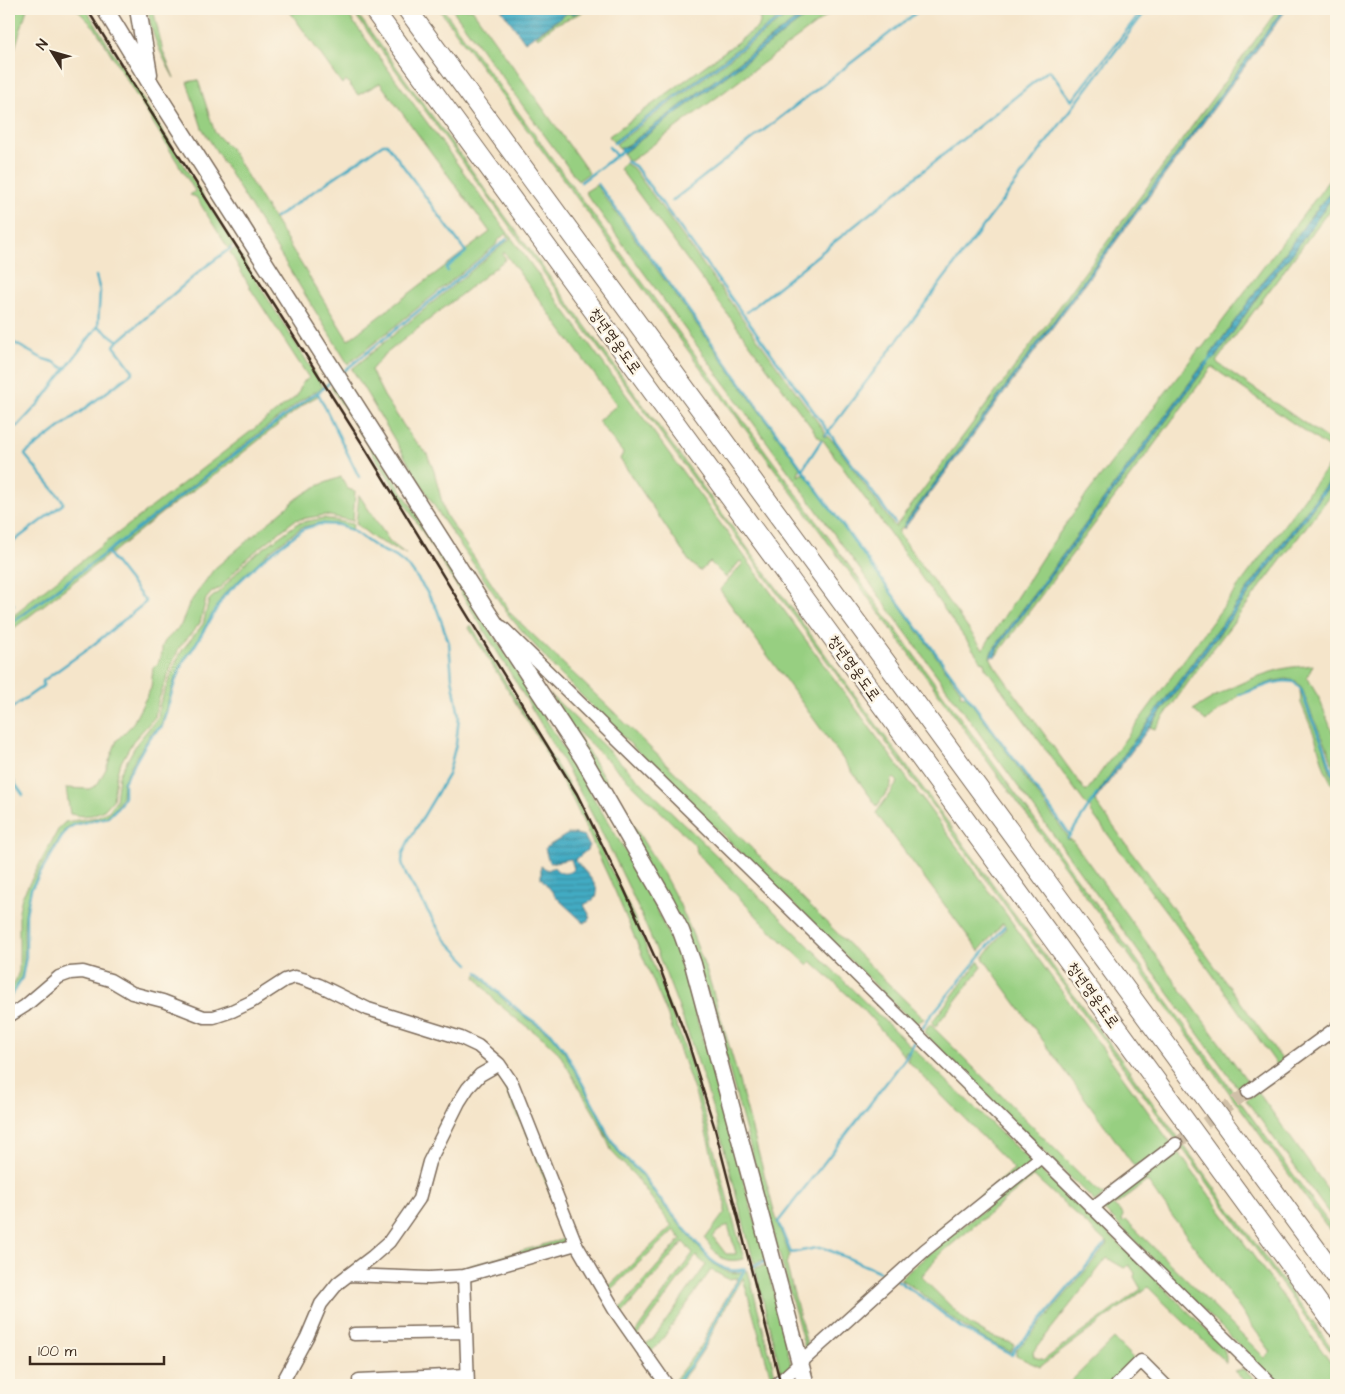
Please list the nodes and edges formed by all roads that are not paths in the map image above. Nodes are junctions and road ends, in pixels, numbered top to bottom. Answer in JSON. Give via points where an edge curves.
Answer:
{"nodes":[{"id":1,"x":105,"y":9,"type":"edge"},
{"id":2,"x":138,"y":9,"type":"edge"},
{"id":3,"x":373,"y":9,"type":"edge"},
{"id":4,"x":408,"y":9,"type":"edge"},
{"id":5,"x":152,"y":86,"type":"junction"},
{"id":6,"x":488,"y":613,"type":"junction"},
{"id":7,"x":9,"y":1016,"type":"edge"},
{"id":8,"x":1336,"y":1028,"type":"edge"},
{"id":9,"x":500,"y":1064,"type":"junction"},
{"id":10,"x":1248,"y":1092,"type":"tunnel mouth"},
{"id":11,"x":1176,"y":1144,"type":"tunnel mouth"},
{"id":12,"x":1041,"y":1157,"type":"junction"},
{"id":13,"x":1092,"y":1208,"type":"junction"},
{"id":14,"x":576,"y":1244,"type":"junction"},
{"id":15,"x":348,"y":1275,"type":"junction"},
{"id":16,"x":464,"y":1276,"type":"junction"},
{"id":17,"x":1336,"y":1276,"type":"edge"},
{"id":18,"x":1336,"y":1327,"type":"edge"},
{"id":19,"x":465,"y":1332,"type":"junction"},
{"id":20,"x":354,"y":1334,"type":"dead end"},
{"id":21,"x":800,"y":1363,"type":"junction"},
{"id":22,"x":359,"y":1380,"type":"dead end"},
{"id":23,"x":467,"y":1380,"type":"edge"},
{"id":24,"x":281,"y":1385,"type":"edge"},
{"id":25,"x":666,"y":1385,"type":"edge"},
{"id":26,"x":776,"y":1385,"type":"edge"},
{"id":27,"x":806,"y":1385,"type":"edge"},
{"id":28,"x":1117,"y":1385,"type":"edge"},
{"id":29,"x":1165,"y":1385,"type":"edge"},
{"id":30,"x":1272,"y":1385,"type":"edge"}],
"edges":[{"from":1,"to":5,"type":"main road"},
{"from":2,"to":5,"type":"main road"},
{"from":3,"to":18,"type":"highway","name":"청년영웅도로"},
{"from":4,"to":17,"type":"highway","name":"청년영웅도로"},
{"from":5,"to":6,"type":"main road"},
{"from":6,"to":12,"type":"street"},
{"from":6,"to":21,"type":"main road","via":[[583,758],[681,931],[693,964]]},
{"from":7,"to":9,"type":"street","via":[[70,972],[97,975],[132,993],[214,1018],[295,977],[377,1012],[461,1038],[478,1046]]},
{"from":8,"to":10,"type":"street"},
{"from":9,"to":14,"type":"street","via":[[512,1083]]},
{"from":9,"to":15,"type":"street","via":[[480,1075],[459,1102],[429,1162],[419,1199],[405,1220],[389,1242]]},
{"from":11,"to":13,"type":"street"},
{"from":12,"to":13,"type":"street"},
{"from":12,"to":21,"type":"street","via":[[924,1250]]},
{"from":13,"to":30,"type":"street"},
{"from":14,"to":16,"type":"street"},
{"from":14,"to":25,"type":"street","via":[[614,1309]]},
{"from":15,"to":16,"type":"street"},
{"from":15,"to":24,"type":"street","via":[[321,1304]]},
{"from":16,"to":19,"type":"street"},
{"from":19,"to":20,"type":"street"},
{"from":19,"to":23,"type":"street"},
{"from":21,"to":26,"type":"street"},
{"from":21,"to":27,"type":"main road"},
{"from":22,"to":23,"type":"street"},
{"from":28,"to":29,"type":"street","via":[[1140,1361]]}]}
